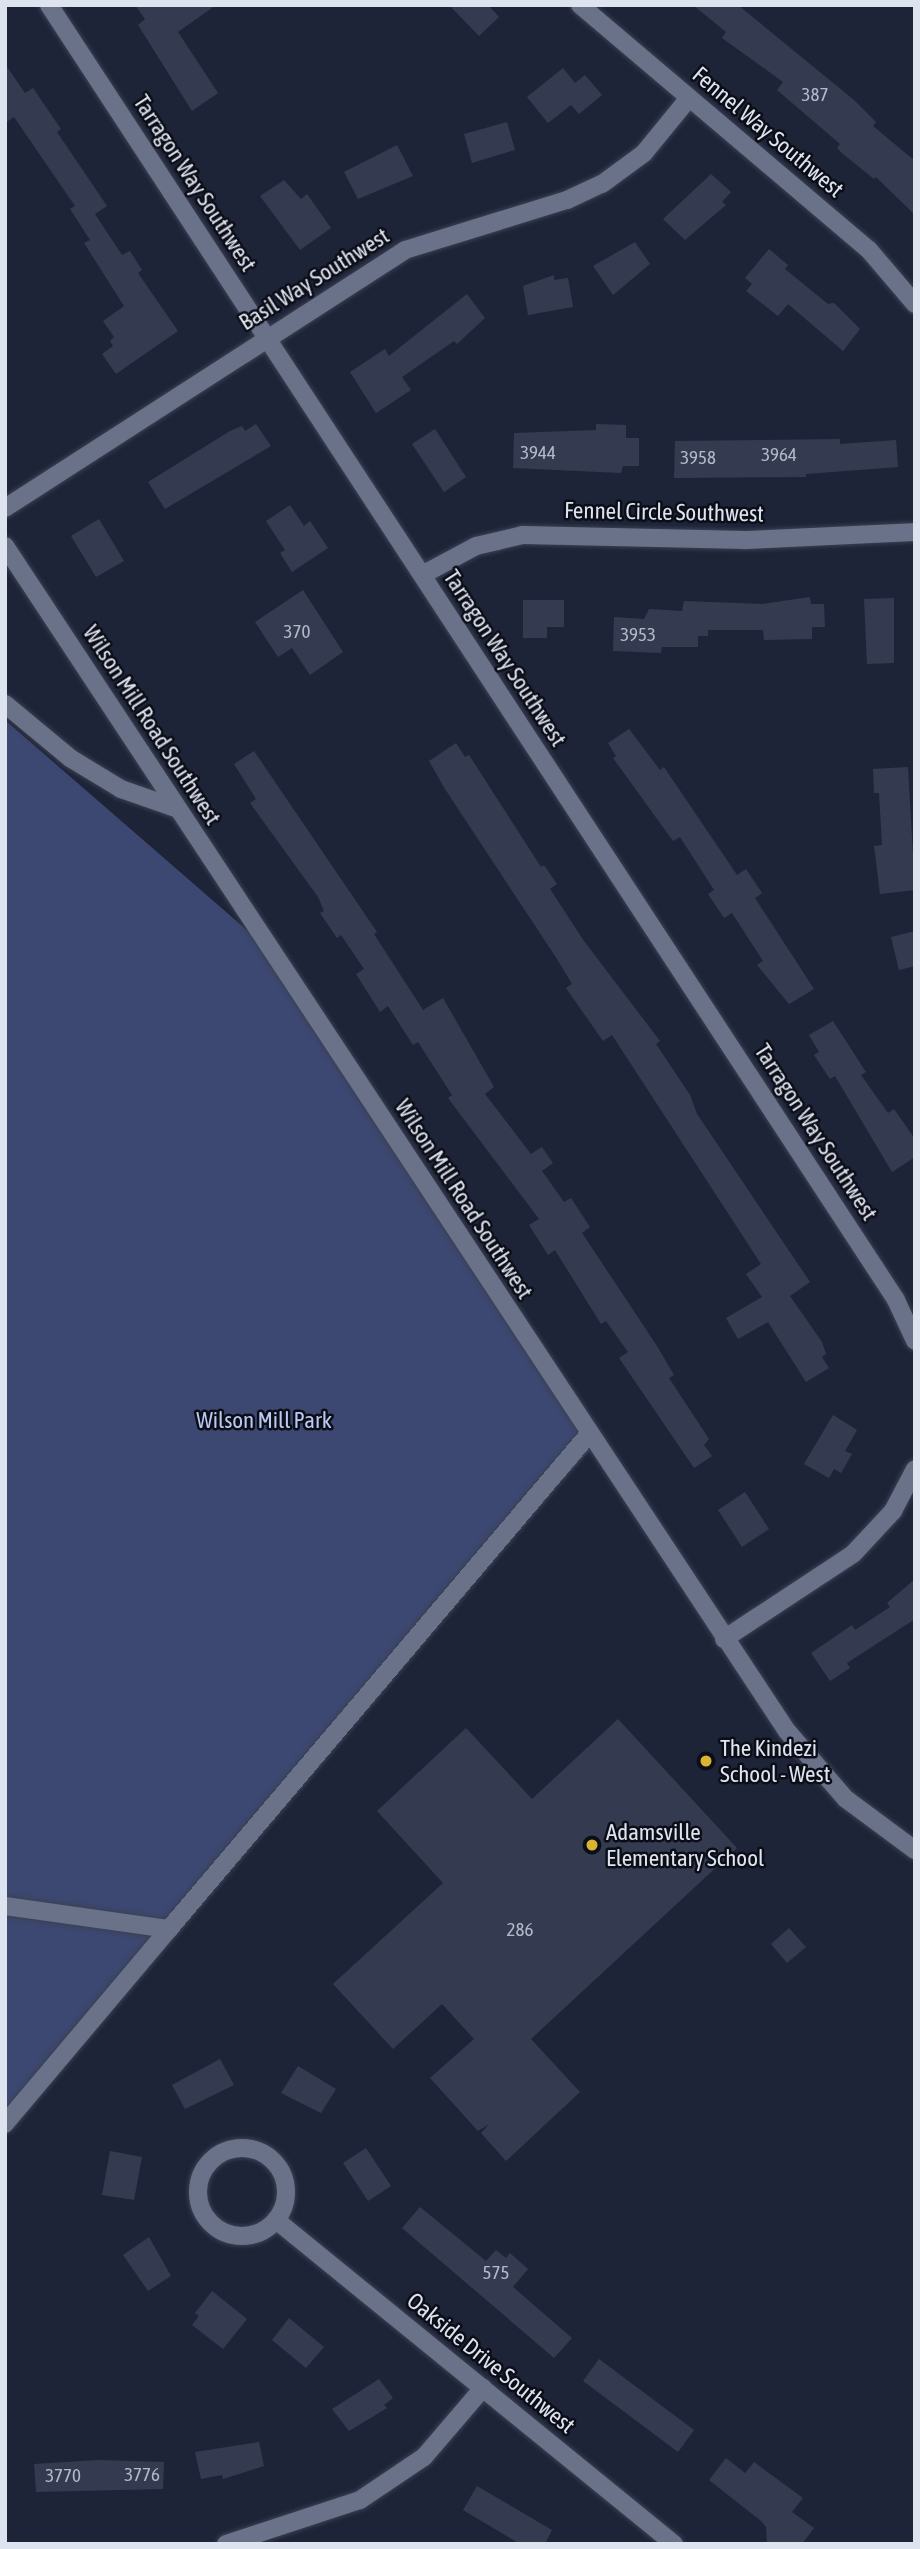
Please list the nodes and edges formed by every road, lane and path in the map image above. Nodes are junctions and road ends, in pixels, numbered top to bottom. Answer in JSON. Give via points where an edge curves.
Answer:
{"nodes":[{"id":1,"x":49,"y":5,"type":"edge"},
{"id":2,"x":580,"y":5,"type":"edge"},
{"id":3,"x":689,"y":98,"type":"junction"},
{"id":4,"x":915,"y":304,"type":"edge"},
{"id":5,"x":266,"y":337,"type":"junction"},
{"id":6,"x":5,"y":508,"type":"edge"},
{"id":7,"x":915,"y":532,"type":"edge"},
{"id":8,"x":5,"y":546,"type":"edge"},
{"id":9,"x":422,"y":575,"type":"junction"},
{"id":10,"x":5,"y":704,"type":"edge"},
{"id":11,"x":178,"y":809,"type":"junction"},
{"id":12,"x":915,"y":1341,"type":"edge"},
{"id":13,"x":589,"y":1434,"type":"junction"},
{"id":14,"x":915,"y":1469,"type":"edge"},
{"id":15,"x":724,"y":1639,"type":"junction"},
{"id":16,"x":915,"y":1850,"type":"edge"},
{"id":17,"x":5,"y":1906,"type":"edge"},
{"id":18,"x":169,"y":1929,"type":"junction"},
{"id":19,"x":5,"y":2124,"type":"edge"},
{"id":20,"x":276,"y":2220,"type":"junction"},
{"id":21,"x":483,"y":2388,"type":"junction"},
{"id":22,"x":226,"y":2544,"type":"edge"},
{"id":23,"x":674,"y":2544,"type":"edge"}],
"edges":[{"from":1,"to":5,"type":"street","name":"Tarragon Way Southwest"},
{"from":2,"to":3,"type":"street","name":"Fennel Way Southwest"},
{"from":3,"to":4,"type":"street","name":"Fennel Way Southwest","via":[[869,250]]},
{"from":3,"to":5,"type":"street","name":"Basil Way Southwest","via":[[644,153],[602,184],[566,200],[405,250]]},
{"from":5,"to":6,"type":"street","name":"Basil Way Southwest"},
{"from":5,"to":9,"type":"street","name":"Tarragon Way Southwest"},
{"from":7,"to":9,"type":"street","name":"Fennel Circle Southwest","via":[[746,540],[523,535],[476,546]]},
{"from":8,"to":11,"type":"street","name":"Wilson Mill Road Southwest"},
{"from":9,"to":12,"type":"street","name":"Tarragon Way Southwest","via":[[896,1300]]},
{"from":10,"to":11,"type":"street","via":[[70,758],[121,789]]},
{"from":11,"to":13,"type":"street","name":"Wilson Mill Road Southwest"},
{"from":13,"to":15,"type":"street","name":"Wilson Mill Road Southwest"},
{"from":13,"to":18,"type":"street"},
{"from":14,"to":15,"type":"street","via":[[894,1511],[853,1554]]},
{"from":15,"to":16,"type":"street","name":"Wilson Mill Road Southwest","via":[[787,1731],[846,1799]]},
{"from":17,"to":18,"type":"street"},
{"from":18,"to":19,"type":"street"},
{"from":20,"to":20,"type":"street","via":[[253,2235],[225,2234],[213,2226],[198,2202],[198,2188],[210,2161],[236,2148],[265,2154],[283,2177],[286,2192]]},
{"from":20,"to":21,"type":"street","name":"Oakside Drive Southwest"},
{"from":21,"to":22,"type":"street","via":[[424,2457],[360,2500]]},
{"from":21,"to":23,"type":"street","name":"Oakside Drive Southwest"}]}
